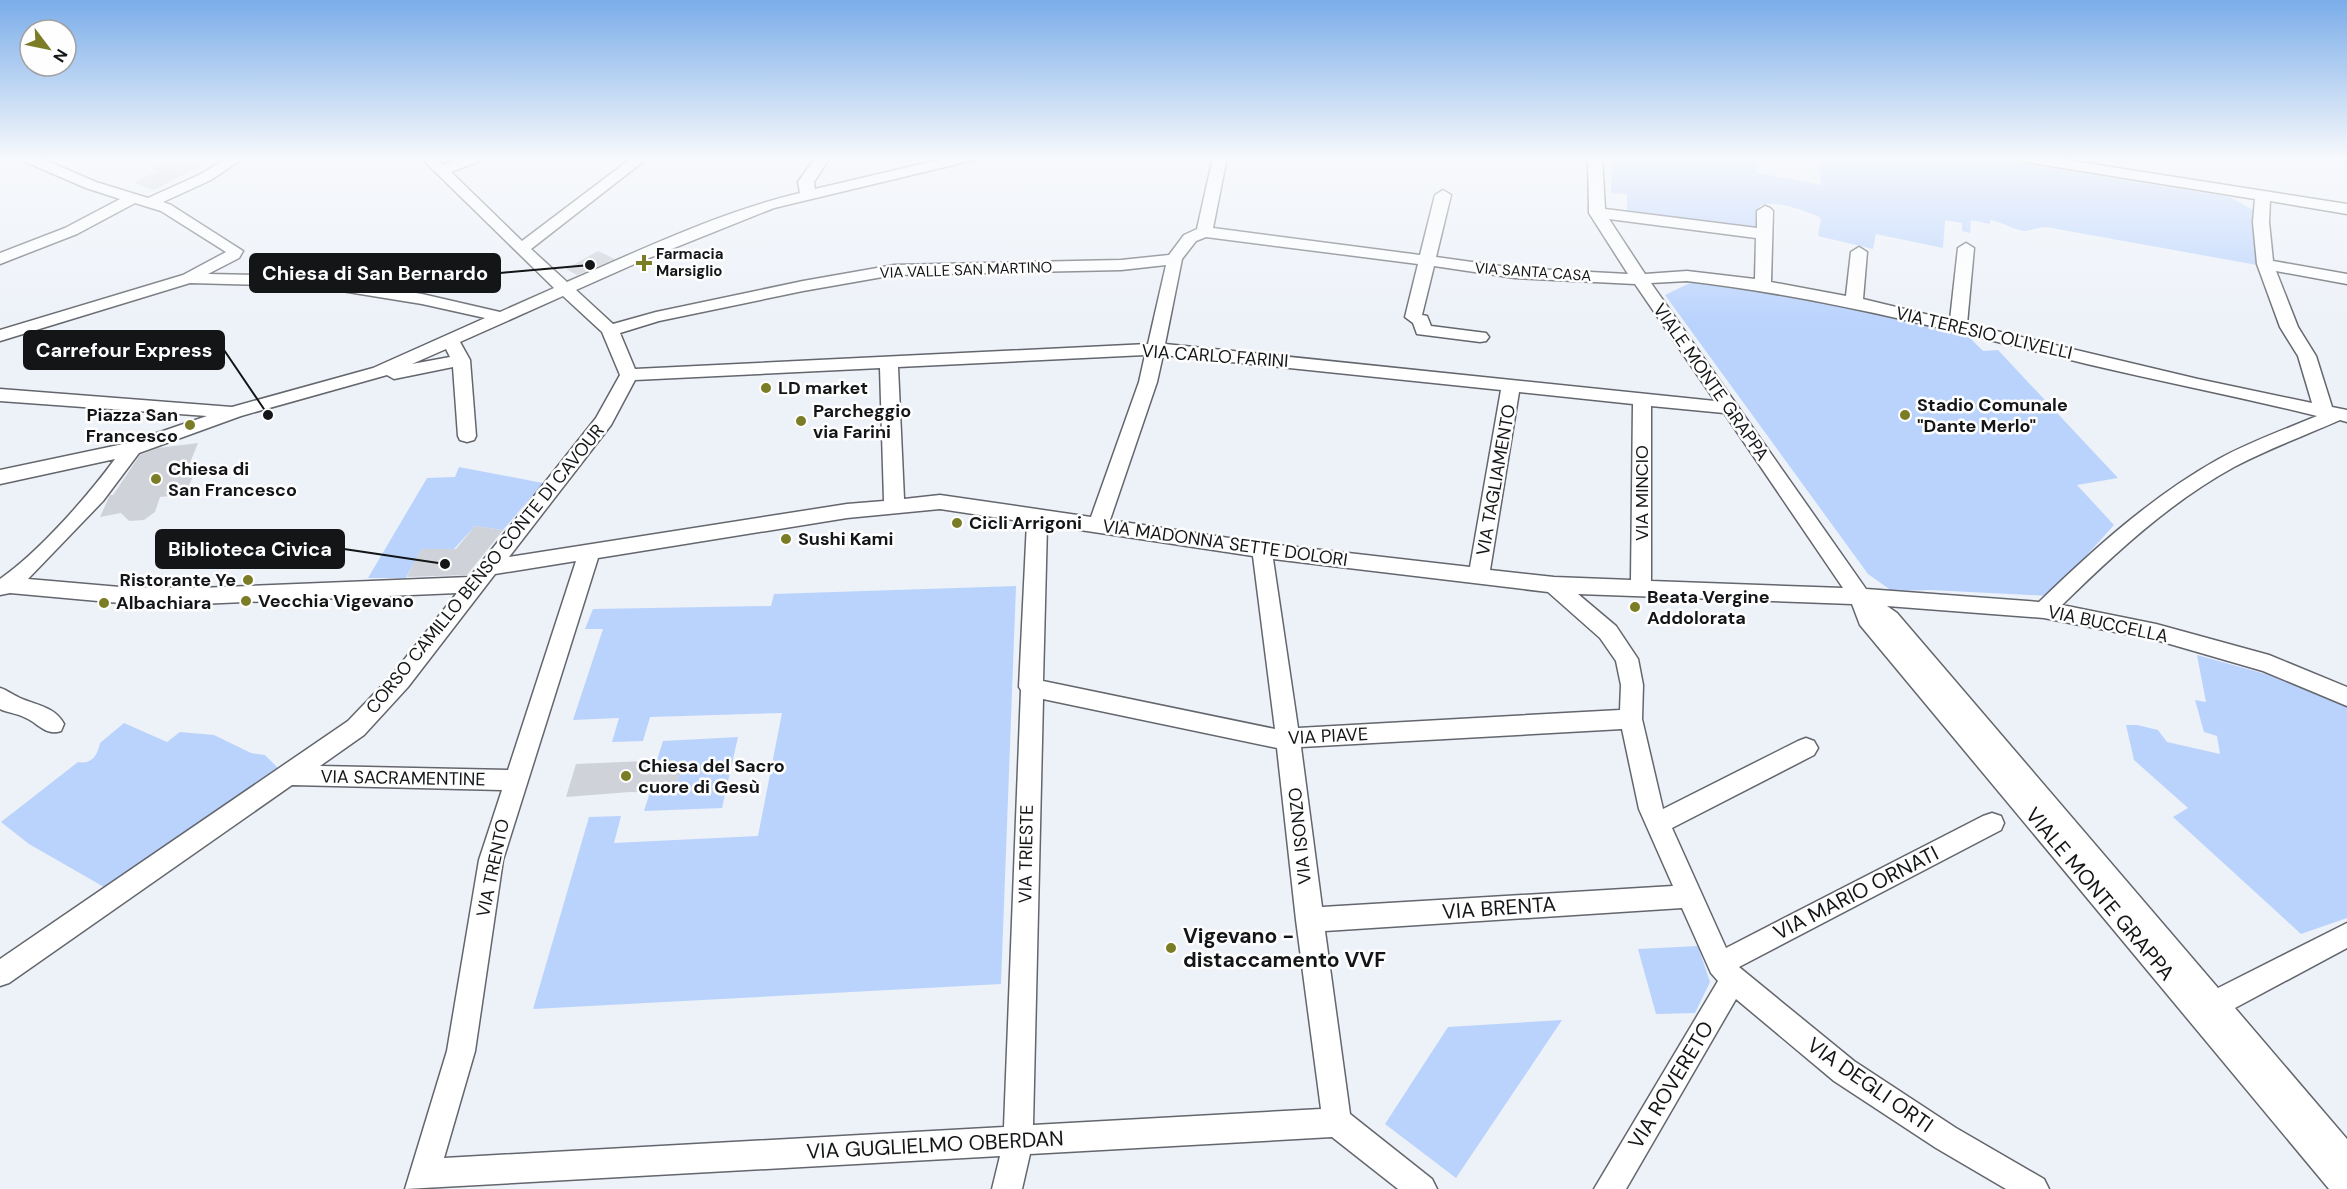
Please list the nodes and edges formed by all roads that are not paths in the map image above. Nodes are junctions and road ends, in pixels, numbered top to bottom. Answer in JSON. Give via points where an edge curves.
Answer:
{"nodes":[{"id":1,"x":106,"y":212,"type":"edge"},
{"id":2,"x":174,"y":212,"type":"edge"},
{"id":3,"x":484,"y":212,"type":"edge"},
{"id":4,"x":569,"y":212,"type":"edge"},
{"id":5,"x":749,"y":212,"type":"edge"},
{"id":6,"x":1209,"y":212,"type":"edge"},
{"id":7,"x":1439,"y":212,"type":"edge"},
{"id":8,"x":1765,"y":212,"type":"edge"},
{"id":9,"x":2262,"y":212,"type":"edge"},
{"id":10,"x":1597,"y":213,"type":"joint"},
{"id":11,"x":1204,"y":232,"type":"junction"},
{"id":12,"x":1765,"y":234,"type":"junction"},
{"id":13,"x":1966,"y":248,"type":"dead end"},
{"id":14,"x":521,"y":249,"type":"junction"},
{"id":15,"x":1859,"y":252,"type":"dead end"},
{"id":16,"x":0,"y":259,"type":"edge"},
{"id":17,"x":1174,"y":259,"type":"junction"},
{"id":18,"x":1427,"y":262,"type":"junction"},
{"id":19,"x":2265,"y":264,"type":"junction"},
{"id":20,"x":189,"y":279,"type":"junction"},
{"id":21,"x":1640,"y":279,"type":"junction"},
{"id":22,"x":2347,"y":279,"type":"edge"},
{"id":23,"x":1763,"y":285,"type":"junction"},
{"id":24,"x":567,"y":290,"type":"junction"},
{"id":25,"x":1854,"y":302,"type":"junction"},
{"id":26,"x":501,"y":317,"type":"junction"},
{"id":27,"x":1959,"y":327,"type":"junction"},
{"id":28,"x":610,"y":330,"type":"junction"},
{"id":29,"x":0,"y":336,"type":"edge"},
{"id":30,"x":1480,"y":337,"type":"dead end"},
{"id":31,"x":450,"y":339,"type":"junction"},
{"id":32,"x":1157,"y":349,"type":"junction"},
{"id":33,"x":461,"y":360,"type":"junction"},
{"id":34,"x":889,"y":362,"type":"junction"},
{"id":35,"x":379,"y":372,"type":"junction"},
{"id":36,"x":629,"y":375,"type":"junction"},
{"id":37,"x":1511,"y":385,"type":"junction"},
{"id":38,"x":0,"y":395,"type":"edge"},
{"id":39,"x":1642,"y":399,"type":"junction"},
{"id":40,"x":1728,"y":408,"type":"junction"},
{"id":41,"x":235,"y":412,"type":"junction"},
{"id":42,"x":2336,"y":414,"type":"edge"},
{"id":43,"x":467,"y":436,"type":"dead end"},
{"id":44,"x":140,"y":447,"type":"junction"},
{"id":45,"x":0,"y":477,"type":"edge"},
{"id":46,"x":894,"y":507,"type":"junction"},
{"id":47,"x":1036,"y":517,"type":"junction"},
{"id":48,"x":1098,"y":525,"type":"junction"},
{"id":49,"x":1262,"y":550,"type":"junction"},
{"id":50,"x":589,"y":553,"type":"junction"},
{"id":51,"x":1479,"y":576,"type":"junction"},
{"id":52,"x":481,"y":577,"type":"junction"},
{"id":53,"x":1554,"y":585,"type":"junction"},
{"id":54,"x":3,"y":587,"type":"edge"},
{"id":55,"x":1641,"y":588,"type":"junction"},
{"id":56,"x":1860,"y":596,"type":"junction"},
{"id":57,"x":2044,"y":610,"type":"junction"},
{"id":58,"x":1030,"y":687,"type":"junction"},
{"id":59,"x":0,"y":697,"type":"edge"},
{"id":60,"x":2347,"y":697,"type":"edge"},
{"id":61,"x":1631,"y":719,"type":"junction"},
{"id":62,"x":53,"y":724,"type":"dead end"},
{"id":63,"x":1290,"y":738,"type":"junction"},
{"id":64,"x":1806,"y":748,"type":"dead end"},
{"id":65,"x":291,"y":775,"type":"junction"},
{"id":66,"x":515,"y":780,"type":"junction"},
{"id":67,"x":1992,"y":823,"type":"dead end"},
{"id":68,"x":1658,"y":824,"type":"junction"},
{"id":69,"x":1689,"y":896,"type":"junction"},
{"id":70,"x":1309,"y":920,"type":"junction"},
{"id":71,"x":2347,"y":935,"type":"edge"},
{"id":72,"x":1726,"y":972,"type":"junction"},
{"id":73,"x":0,"y":974,"type":"edge"},
{"id":74,"x":2215,"y":1005,"type":"junction"},
{"id":75,"x":1337,"y":1122,"type":"junction"},
{"id":76,"x":1018,"y":1141,"type":"junction"},
{"id":77,"x":2347,"y":1161,"type":"edge"},
{"id":78,"x":423,"y":1182,"type":"edge"},
{"id":79,"x":2347,"y":1188,"type":"edge"},
{"id":80,"x":1007,"y":1189,"type":"edge"},
{"id":81,"x":1422,"y":1189,"type":"edge"},
{"id":82,"x":1609,"y":1189,"type":"edge"},
{"id":83,"x":2034,"y":1189,"type":"edge"}],
"edges":[{"from":1,"to":16,"type":"street"},
{"from":2,"to":20,"type":"street","via":[[235,251]]},
{"from":3,"to":14,"type":"street"},
{"from":4,"to":14,"type":"street"},
{"from":5,"to":24,"type":"street"},
{"from":6,"to":11,"type":"street"},
{"from":7,"to":18,"type":"street"},
{"from":8,"to":12,"type":"street"},
{"from":9,"to":19,"type":"street"},
{"from":10,"to":12,"type":"street"},
{"from":10,"to":21,"type":"street","name":"VIALE MONTE GRAPPA"},
{"from":11,"to":17,"type":"street","via":[[1190,238]]},
{"from":11,"to":18,"type":"street","name":"VIA SANTA CASA"},
{"from":12,"to":23,"type":"street"},
{"from":13,"to":27,"type":"street"},
{"from":14,"to":24,"type":"street"},
{"from":15,"to":25,"type":"street"},
{"from":17,"to":28,"type":"street","name":"VIA VALLE SAN MARTINO","via":[[1121,265],[894,270],[656,317]]},
{"from":17,"to":32,"type":"street"},
{"from":18,"to":21,"type":"street","name":"VIA SANTA CASA","via":[[1515,273]]},
{"from":18,"to":30,"type":"street","via":[[1413,317],[1420,320],[1423,330]]},
{"from":19,"to":22,"type":"street"},
{"from":19,"to":42,"type":"street","via":[[2289,327]]},
{"from":20,"to":26,"type":"street","via":[[311,281]]},
{"from":20,"to":29,"type":"street"},
{"from":21,"to":23,"type":"street","name":"VIA TERESIO OLIVELLI","via":[[1687,276]]},
{"from":21,"to":40,"type":"street","name":"VIALE MONTE GRAPPA"},
{"from":23,"to":25,"type":"street","name":"VIA TERESIO OLIVELLI"},
{"from":24,"to":26,"type":"street"},
{"from":24,"to":28,"type":"street"},
{"from":25,"to":27,"type":"street","name":"VIA TERESIO OLIVELLI"},
{"from":26,"to":31,"type":"street"},
{"from":27,"to":42,"type":"street","name":"VIA TERESIO OLIVELLI"},
{"from":28,"to":36,"type":"street"},
{"from":31,"to":33,"type":"street"},
{"from":31,"to":35,"type":"street"},
{"from":32,"to":34,"type":"street","name":"VIA CARLO FARINI"},
{"from":32,"to":37,"type":"street","name":"VIA CARLO FARINI"},
{"from":32,"to":48,"type":"street"},
{"from":33,"to":35,"type":"street","via":[[405,372]]},
{"from":33,"to":43,"type":"street"},
{"from":34,"to":36,"type":"street","name":"VIA CARLO FARINI"},
{"from":34,"to":46,"type":"street"},
{"from":35,"to":41,"type":"street"},
{"from":36,"to":52,"type":"street","name":"CORSO CAMILLO BENSO CONTE DI CAVOUR","via":[[604,421]]},
{"from":37,"to":39,"type":"street","name":"VIA CARLO FARINI"},
{"from":37,"to":51,"type":"street","name":"VIA TAGLIAMENTO"},
{"from":38,"to":41,"type":"street"},
{"from":39,"to":40,"type":"street","name":"VIA CARLO FARINI"},
{"from":39,"to":55,"type":"street","name":"VIA MINCIO"},
{"from":40,"to":56,"type":"street","name":"VIALE MONTE GRAPPA"},
{"from":41,"to":44,"type":"street"},
{"from":42,"to":57,"type":"street","via":[[2212,471],[2142,520]]},
{"from":44,"to":45,"type":"street"},
{"from":44,"to":54,"type":"street","via":[[66,529]]},
{"from":46,"to":47,"type":"street","name":"VIA MADONNA SETTE DOLORI","via":[[940,502]]},
{"from":46,"to":50,"type":"street","name":"VIA MADONNA SETTE DOLORI","via":[[847,511]]},
{"from":47,"to":48,"type":"street","name":"VIA MADONNA SETTE DOLORI"},
{"from":47,"to":58,"type":"street","name":"VIA TRIESTE"},
{"from":48,"to":49,"type":"street","name":"VIA MADONNA SETTE DOLORI"},
{"from":49,"to":51,"type":"street","name":"VIA MADONNA SETTE DOLORI"},
{"from":49,"to":63,"type":"street","name":"VIA ISONZO"},
{"from":50,"to":52,"type":"street","name":"VIA MADONNA SETTE DOLORI"},
{"from":50,"to":66,"type":"street","name":"VIA TRENTO"},
{"from":51,"to":53,"type":"street","name":"VIA MADONNA SETTE DOLORI"},
{"from":52,"to":54,"type":"street","name":"VIA MADONNA SETTE DOLORI","via":[[199,596]]},
{"from":52,"to":65,"type":"street","name":"CORSO CAMILLO BENSO CONTE DI CAVOUR","via":[[372,713]]},
{"from":53,"to":55,"type":"street","name":"VIA MADONNA SETTE DOLORI"},
{"from":53,"to":61,"type":"street","via":[[1608,632],[1627,659],[1632,685]]},
{"from":55,"to":56,"type":"street","name":"VIA MADONNA SETTE DOLORI"},
{"from":56,"to":57,"type":"street","name":"VIA BUCCELLA"},
{"from":56,"to":74,"type":"street","name":"VIALE MONTE GRAPPA","via":[[1889,619]]},
{"from":56,"to":79,"type":"street","name":"VIALE MONTE GRAPPA","via":[[1868,619]]},
{"from":57,"to":60,"type":"street","name":"VIA BUCCELLA","via":[[2156,632],[2258,661]]},
{"from":58,"to":63,"type":"street","name":"VIA PIAVE","via":[[1272,739]]},
{"from":58,"to":76,"type":"street","name":"VIA TRIESTE"},
{"from":59,"to":62,"type":"street"},
{"from":61,"to":63,"type":"street","name":"VIA PIAVE"},
{"from":61,"to":68,"type":"street","via":[[1651,809]]},
{"from":63,"to":70,"type":"street","name":"VIA ISONZO"},
{"from":64,"to":68,"type":"street"},
{"from":65,"to":66,"type":"street","name":"VIA SACRAMENTINE"},
{"from":65,"to":73,"type":"street","name":"CORSO CAMILLO BENSO CONTE DI CAVOUR"},
{"from":66,"to":78,"type":"street","name":"VIA TRENTO","via":[[491,860],[461,1051]]},
{"from":67,"to":72,"type":"street","name":"VIA MARIO ORNATI"},
{"from":68,"to":69,"type":"street"},
{"from":69,"to":70,"type":"street","name":"VIA BRENTA"},
{"from":69,"to":72,"type":"street"},
{"from":70,"to":75,"type":"street","name":"VIA ISONZO"},
{"from":71,"to":74,"type":"street"},
{"from":72,"to":82,"type":"street","name":"VIA ROVERETO"},
{"from":72,"to":83,"type":"street","name":"VIA DEGLI ORTI","via":[[1845,1071],[1946,1138]]},
{"from":74,"to":77,"type":"street","name":"VIALE MONTE GRAPPA"},
{"from":75,"to":76,"type":"street","name":"VIA GUGLIELMO OBERDAN"},
{"from":75,"to":81,"type":"street"},
{"from":76,"to":78,"type":"street","name":"VIA GUGLIELMO OBERDAN"},
{"from":76,"to":80,"type":"street","name":"VIA TRIESTE"}]}
